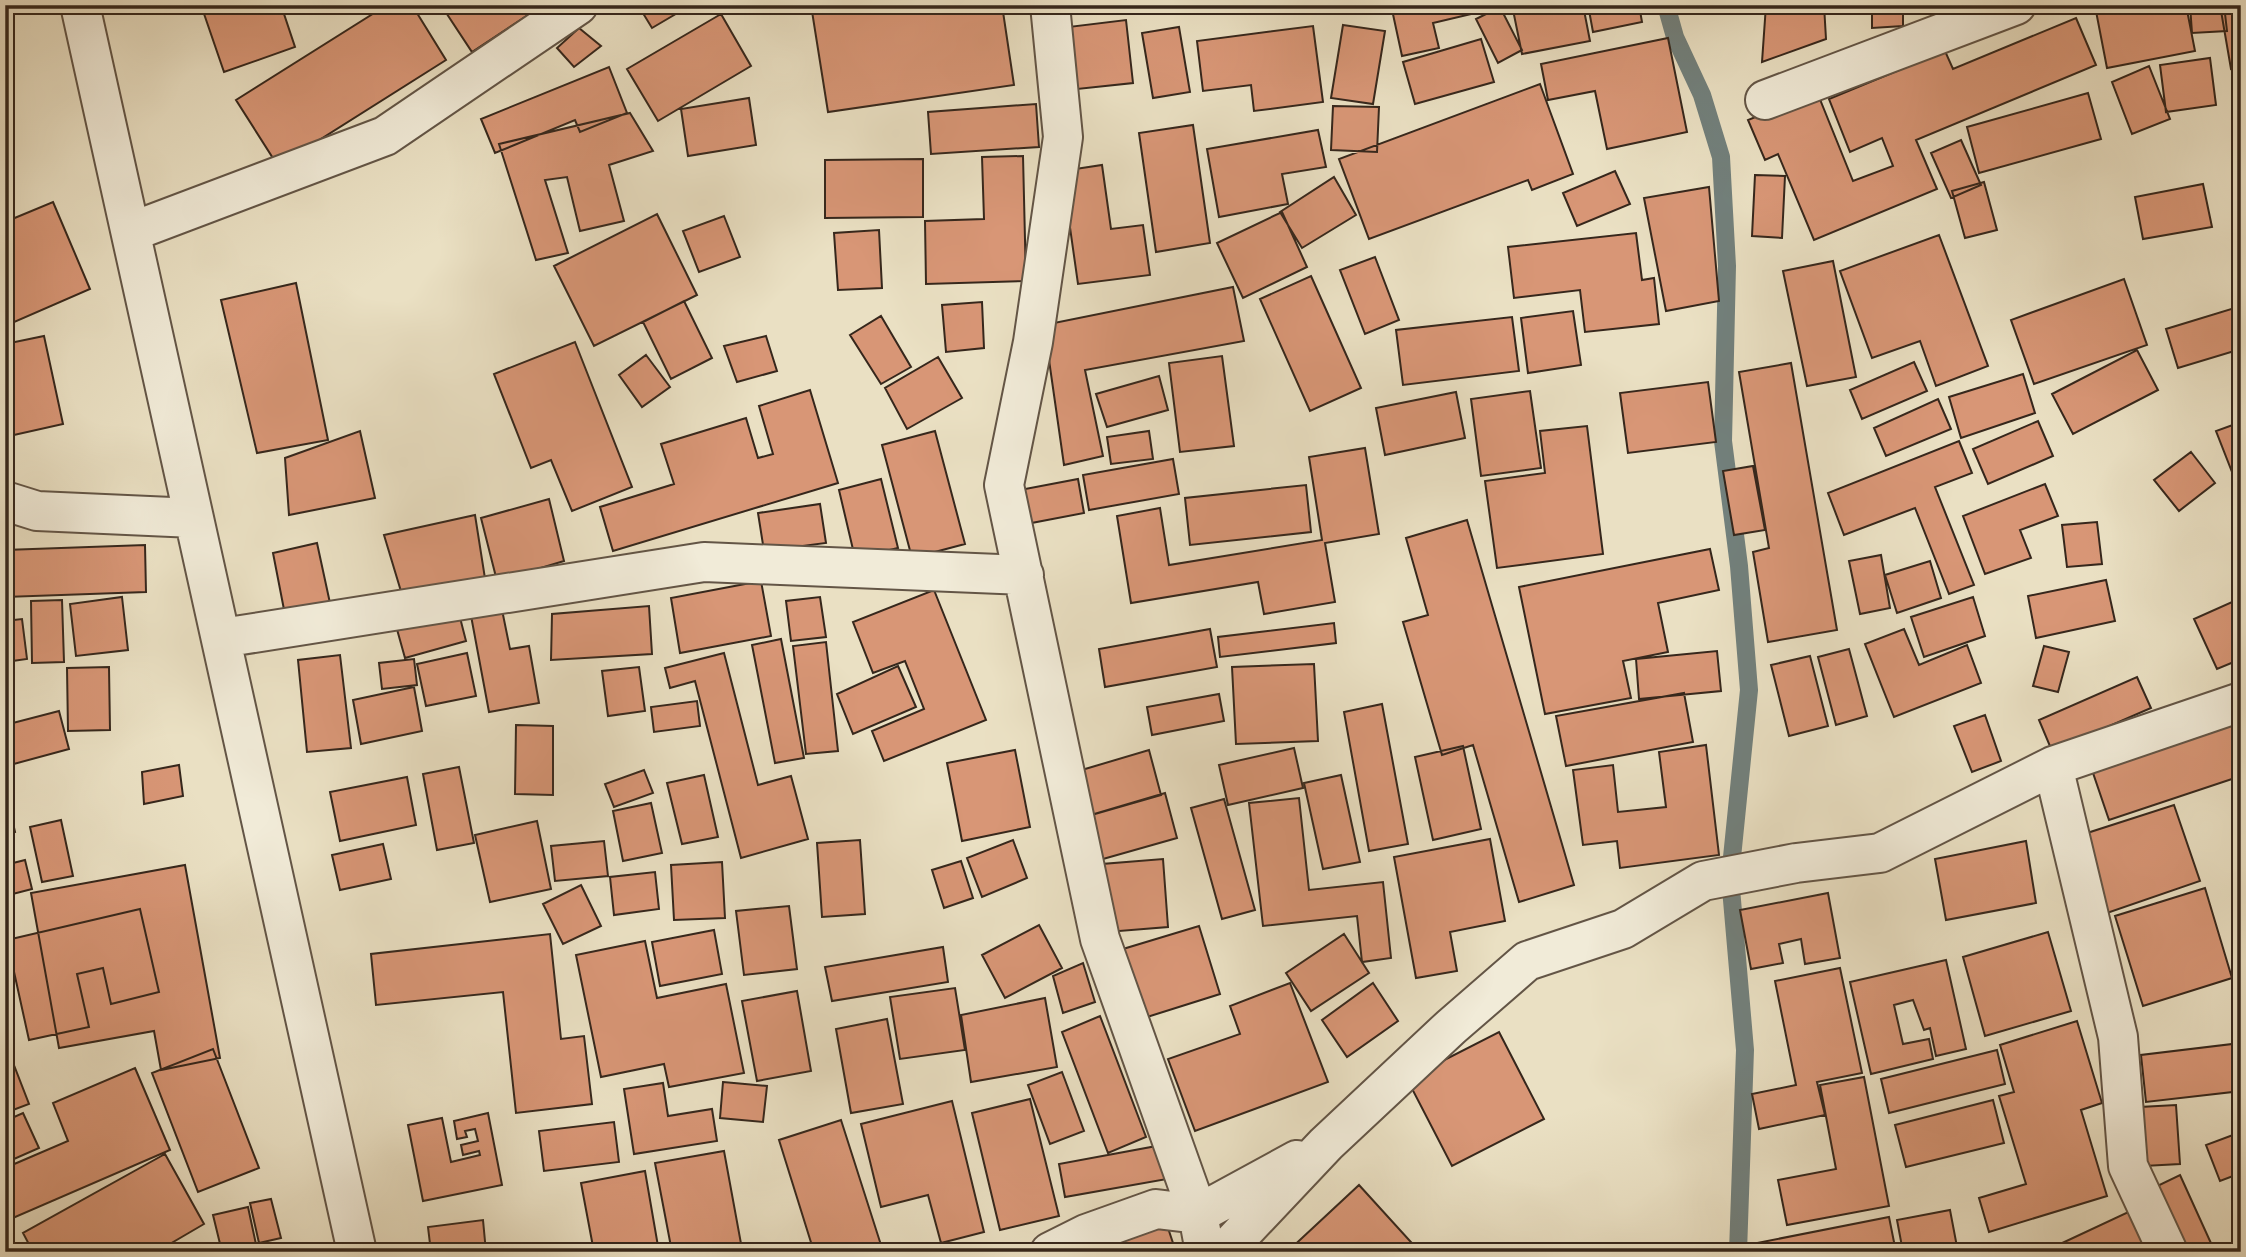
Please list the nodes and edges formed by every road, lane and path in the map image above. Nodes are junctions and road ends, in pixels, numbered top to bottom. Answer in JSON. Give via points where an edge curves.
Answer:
{"nodes":[{"id":1,"x":80,"y":5,"type":"edge"},
{"id":2,"x":578,"y":5,"type":"edge"},
{"id":3,"x":1050,"y":5,"type":"edge"},
{"id":4,"x":2016,"y":5,"type":"edge"},
{"id":5,"x":1765,"y":100,"type":"dead end"},
{"id":6,"x":131,"y":232,"type":"junction"},
{"id":7,"x":5,"y":501,"type":"edge"},
{"id":8,"x":194,"y":518,"type":"junction"},
{"id":9,"x":1024,"y":575,"type":"junction"},
{"id":10,"x":222,"y":638,"type":"junction"},
{"id":11,"x":2241,"y":702,"type":"edge"},
{"id":12,"x":2053,"y":766,"type":"junction"},
{"id":13,"x":1326,"y":1144,"type":"junction"},
{"id":14,"x":1198,"y":1213,"type":"junction"},
{"id":15,"x":357,"y":1252,"type":"edge"},
{"id":16,"x":1050,"y":1252,"type":"edge"},
{"id":17,"x":1205,"y":1252,"type":"edge"},
{"id":18,"x":1224,"y":1252,"type":"edge"},
{"id":19,"x":2168,"y":1252,"type":"edge"}],
"edges":[{"from":1,"to":6,"type":"street"},
{"from":2,"to":6,"type":"street","via":[[384,136]]},
{"from":3,"to":9,"type":"street","via":[[1063,137],[1033,342],[1004,485]]},
{"from":4,"to":5,"type":"street"},
{"from":6,"to":8,"type":"street"},
{"from":7,"to":8,"type":"street","via":[[37,512]]},
{"from":8,"to":10,"type":"street"},
{"from":9,"to":10,"type":"street","via":[[704,562]]},
{"from":9,"to":14,"type":"street","via":[[1100,939]]},
{"from":10,"to":15,"type":"street"},
{"from":11,"to":12,"type":"street"},
{"from":12,"to":13,"type":"street","via":[[1880,853],[1703,881],[1623,929],[1527,961]]},
{"from":12,"to":19,"type":"street","via":[[2118,1037],[2128,1166]]},
{"from":13,"to":14,"type":"street"},
{"from":13,"to":18,"type":"street"},
{"from":14,"to":16,"type":"street","via":[[1156,1209]]},
{"from":14,"to":17,"type":"street"}]}
